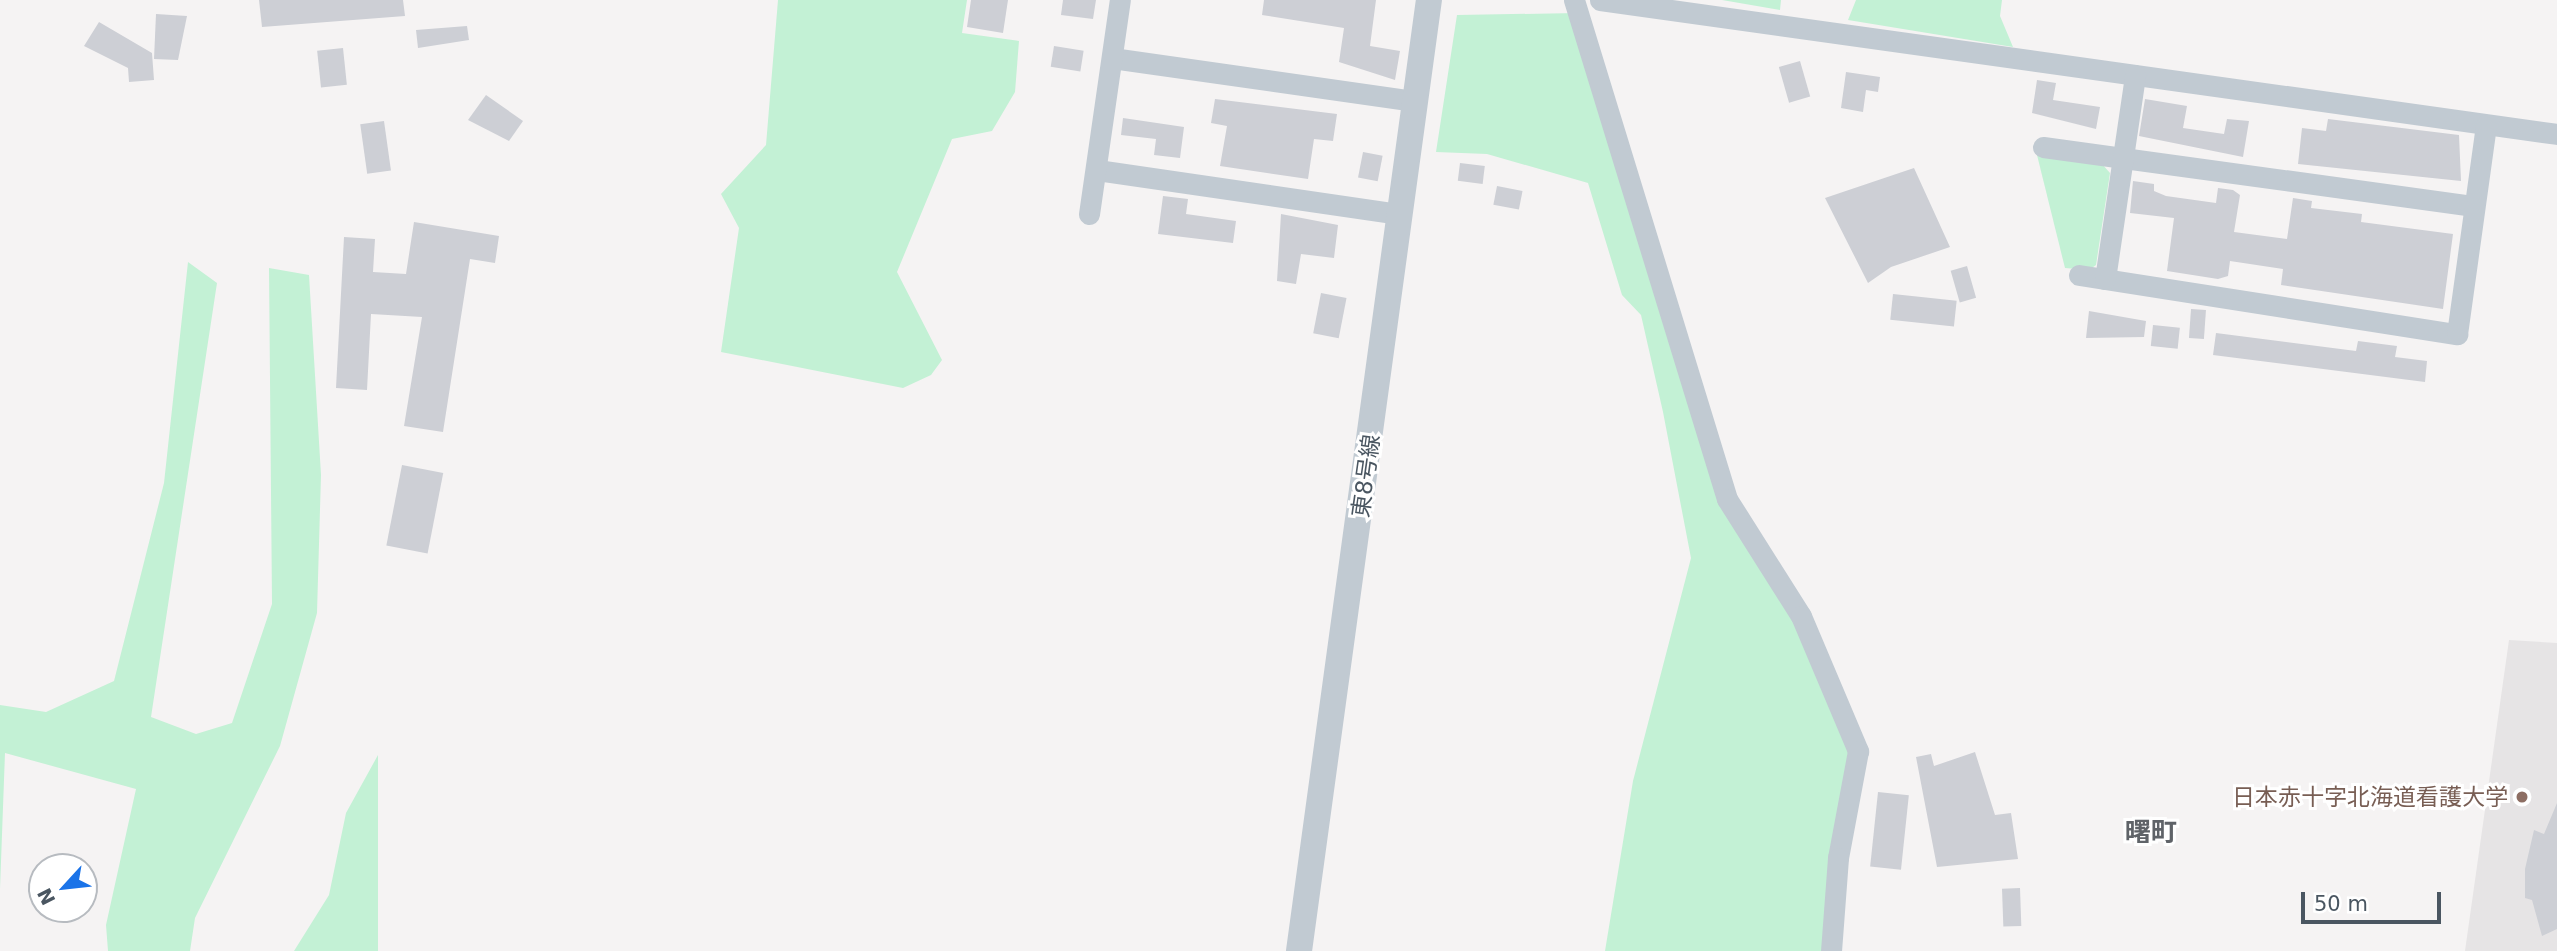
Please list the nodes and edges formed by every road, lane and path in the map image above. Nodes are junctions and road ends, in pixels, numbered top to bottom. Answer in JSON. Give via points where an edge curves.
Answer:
{"nodes":[{"id":1,"x":1120,"y":0,"type":"edge"},
{"id":2,"x":1429,"y":0,"type":"edge"},
{"id":3,"x":1574,"y":0,"type":"edge"},
{"id":4,"x":1600,"y":0,"type":"edge"},
{"id":5,"x":1112,"y":58,"type":"junction"},
{"id":6,"x":2135,"y":75,"type":"junction"},
{"id":7,"x":1415,"y":101,"type":"junction"},
{"id":8,"x":2486,"y":125,"type":"junction"},
{"id":9,"x":2557,"y":134,"type":"edge"},
{"id":10,"x":2043,"y":147,"type":"dead end"},
{"id":11,"x":2122,"y":159,"type":"junction"},
{"id":12,"x":1097,"y":170,"type":"junction"},
{"id":13,"x":2474,"y":206,"type":"junction"},
{"id":14,"x":1089,"y":214,"type":"dead end"},
{"id":15,"x":1400,"y":214,"type":"junction"},
{"id":16,"x":2079,"y":275,"type":"dead end"},
{"id":17,"x":2105,"y":279,"type":"junction"},
{"id":18,"x":1299,"y":951,"type":"edge"},
{"id":19,"x":1831,"y":951,"type":"edge"}],
"edges":[{"from":1,"to":5,"type":"street"},
{"from":2,"to":7,"type":"street","name":"東8号線"},
{"from":3,"to":19,"type":"street","via":[[1727,499],[1801,616],[1858,751],[1838,858]]},
{"from":4,"to":6,"type":"street"},
{"from":5,"to":7,"type":"street"},
{"from":5,"to":12,"type":"street"},
{"from":6,"to":8,"type":"street"},
{"from":6,"to":11,"type":"street"},
{"from":7,"to":15,"type":"street","name":"東8号線"},
{"from":8,"to":9,"type":"street"},
{"from":8,"to":13,"type":"street"},
{"from":10,"to":11,"type":"street"},
{"from":11,"to":13,"type":"street"},
{"from":11,"to":17,"type":"street"},
{"from":12,"to":14,"type":"street"},
{"from":12,"to":15,"type":"street"},
{"from":13,"to":17,"type":"street","via":[[2457,334]]},
{"from":15,"to":18,"type":"street","name":"東8号線"},
{"from":16,"to":17,"type":"street"}]}
